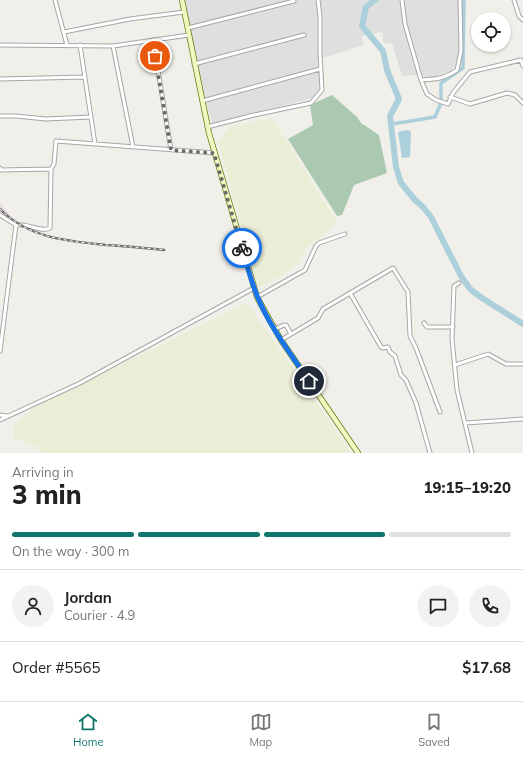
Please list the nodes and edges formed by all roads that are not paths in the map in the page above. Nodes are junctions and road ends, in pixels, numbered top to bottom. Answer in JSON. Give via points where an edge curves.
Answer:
{"nodes":[{"id":1,"x":55,"y":0,"type":"edge"},
{"id":2,"x":182,"y":0,"type":"edge"},
{"id":3,"x":318,"y":0,"type":"edge"},
{"id":4,"x":402,"y":0,"type":"edge"},
{"id":5,"x":460,"y":0,"type":"edge"},
{"id":6,"x":514,"y":0,"type":"edge"},
{"id":7,"x":294,"y":1,"type":"edge"},
{"id":8,"x":184,"y":12,"type":"junction"},
{"id":9,"x":523,"y":20,"type":"edge"},
{"id":10,"x":188,"y":28,"type":"junction"},
{"id":11,"x":64,"y":32,"type":"junction"},
{"id":12,"x":189,"y":35,"type":"junction"},
{"id":13,"x":304,"y":35,"type":"dead end"},
{"id":14,"x":153,"y":40,"type":"junction"},
{"id":15,"x":0,"y":45,"type":"edge"},
{"id":16,"x":67,"y":45,"type":"junction"},
{"id":17,"x":80,"y":45,"type":"junction"},
{"id":18,"x":113,"y":46,"type":"junction"},
{"id":19,"x":194,"y":64,"type":"junction"},
{"id":20,"x":523,"y":66,"type":"edge"},
{"id":21,"x":320,"y":69,"type":"junction"},
{"id":22,"x":85,"y":77,"type":"junction"},
{"id":23,"x":0,"y":79,"type":"edge"},
{"id":24,"x":420,"y":80,"type":"junction"},
{"id":25,"x":450,"y":97,"type":"junction"},
{"id":26,"x":202,"y":101,"type":"junction"},
{"id":27,"x":523,"y":103,"type":"edge"},
{"id":28,"x":0,"y":116,"type":"edge"},
{"id":29,"x":91,"y":117,"type":"junction"},
{"id":30,"x":207,"y":127,"type":"junction"},
{"id":31,"x":95,"y":144,"type":"junction"},
{"id":32,"x":133,"y":147,"type":"junction"},
{"id":33,"x":171,"y":150,"type":"junction"},
{"id":34,"x":214,"y":153,"type":"junction"},
{"id":35,"x":0,"y":168,"type":"edge"},
{"id":36,"x":51,"y":169,"type":"junction"},
{"id":37,"x":0,"y":215,"type":"edge"},
{"id":38,"x":16,"y":225,"type":"junction"},
{"id":39,"x":345,"y":234,"type":"dead end"},
{"id":40,"x":459,"y":283,"type":"dead end"},
{"id":41,"x":254,"y":288,"type":"junction"},
{"id":42,"x":350,"y":293,"type":"junction"},
{"id":43,"x":257,"y":297,"type":"junction"},
{"id":44,"x":424,"y":323,"type":"dead end"},
{"id":45,"x":452,"y":327,"type":"junction"},
{"id":46,"x":275,"y":330,"type":"junction"},
{"id":47,"x":291,"y":334,"type":"junction"},
{"id":48,"x":281,"y":340,"type":"junction"},
{"id":49,"x":0,"y":351,"type":"edge"},
{"id":50,"x":523,"y":364,"type":"edge"},
{"id":51,"x":455,"y":365,"type":"junction"},
{"id":52,"x":440,"y":412,"type":"dead end"},
{"id":53,"x":0,"y":415,"type":"edge"},
{"id":54,"x":7,"y":416,"type":"junction"},
{"id":55,"x":523,"y":419,"type":"edge"},
{"id":56,"x":0,"y":420,"type":"edge"},
{"id":57,"x":465,"y":423,"type":"junction"},
{"id":58,"x":358,"y":453,"type":"edge"},
{"id":59,"x":430,"y":453,"type":"edge"},
{"id":60,"x":472,"y":453,"type":"edge"}],
"edges":[{"from":1,"to":11,"type":"street"},
{"from":2,"to":8,"type":"main road"},
{"from":3,"to":21,"type":"street"},
{"from":4,"to":24,"type":"street","via":[[404,24]]},
{"from":5,"to":24,"type":"street","via":[[461,51],[457,70],[441,79]]},
{"from":6,"to":9,"type":"street","via":[[519,16]]},
{"from":7,"to":10,"type":"street"},
{"from":8,"to":10,"type":"main road"},
{"from":8,"to":11,"type":"street"},
{"from":10,"to":12,"type":"main road"},
{"from":11,"to":16,"type":"street"},
{"from":12,"to":14,"type":"street"},
{"from":12,"to":19,"type":"main road"},
{"from":13,"to":19,"type":"street"},
{"from":14,"to":18,"type":"street"},
{"from":14,"to":33,"type":"street"},
{"from":15,"to":16,"type":"street"},
{"from":16,"to":17,"type":"street"},
{"from":17,"to":18,"type":"street"},
{"from":17,"to":22,"type":"street"},
{"from":18,"to":32,"type":"street"},
{"from":19,"to":26,"type":"main road"},
{"from":20,"to":25,"type":"street","via":[[521,60],[470,72]]},
{"from":21,"to":26,"type":"street"},
{"from":21,"to":30,"type":"street","via":[[322,90],[311,103]]},
{"from":22,"to":23,"type":"street"},
{"from":22,"to":29,"type":"street"},
{"from":24,"to":25,"type":"street","via":[[427,94],[437,101],[448,104]]},
{"from":25,"to":27,"type":"street","via":[[470,104],[507,93],[515,95]]},
{"from":26,"to":30,"type":"main road"},
{"from":28,"to":29,"type":"street","via":[[46,120]]},
{"from":29,"to":31,"type":"street"},
{"from":30,"to":34,"type":"main road"},
{"from":31,"to":32,"type":"street"},
{"from":31,"to":36,"type":"street","via":[[56,142],[54,164]]},
{"from":32,"to":33,"type":"street"},
{"from":33,"to":34,"type":"street"},
{"from":34,"to":41,"type":"main road"},
{"from":35,"to":36,"type":"street"},
{"from":36,"to":38,"type":"street","via":[[50,228],[46,230]]},
{"from":37,"to":38,"type":"street"},
{"from":38,"to":49,"type":"street"},
{"from":39,"to":43,"type":"street","via":[[319,243],[305,270]]},
{"from":40,"to":45,"type":"street","via":[[454,286]]},
{"from":41,"to":43,"type":"main road"},
{"from":41,"to":54,"type":"street","via":[[80,384]]},
{"from":42,"to":47,"type":"street","via":[[323,309],[318,318]]},
{"from":42,"to":52,"type":"street","via":[[393,268],[408,292],[411,339]]},
{"from":42,"to":59,"type":"street","via":[[381,347],[388,347],[395,356],[401,375],[406,380],[416,403]]},
{"from":43,"to":46,"type":"main road"},
{"from":44,"to":45,"type":"street","via":[[427,327]]},
{"from":45,"to":51,"type":"street"},
{"from":46,"to":47,"type":"street","via":[[286,325]]},
{"from":46,"to":48,"type":"main road"},
{"from":47,"to":48,"type":"street"},
{"from":48,"to":58,"type":"main road"},
{"from":50,"to":51,"type":"street","via":[[506,364],[488,354]]},
{"from":51,"to":57,"type":"street","via":[[457,390]]},
{"from":53,"to":54,"type":"street"},
{"from":54,"to":56,"type":"street"},
{"from":55,"to":57,"type":"street"},
{"from":57,"to":60,"type":"street"}]}
